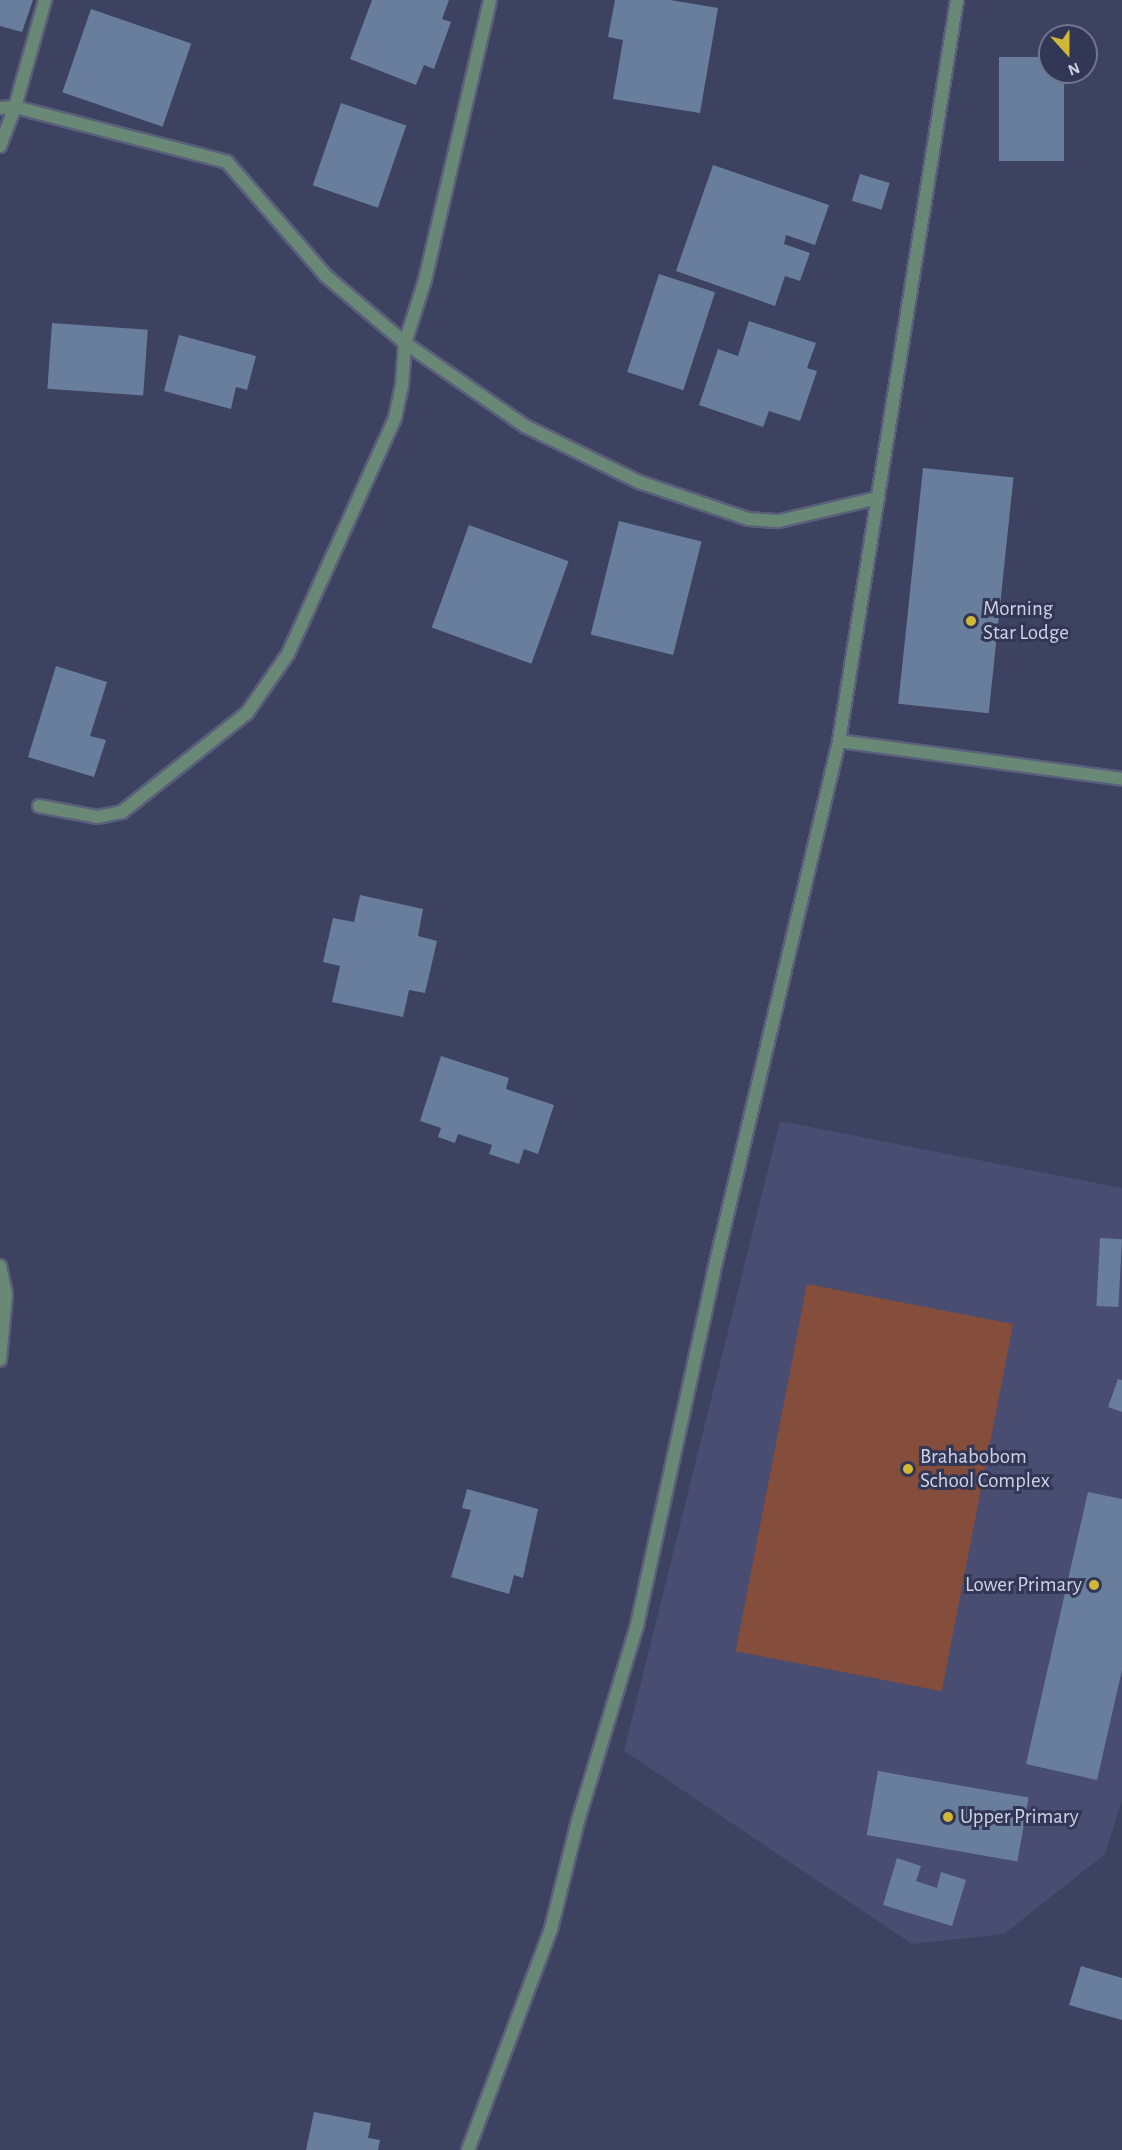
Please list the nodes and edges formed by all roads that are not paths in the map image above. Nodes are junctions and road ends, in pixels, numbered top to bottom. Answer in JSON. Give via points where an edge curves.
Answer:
{"nodes":[{"id":1,"x":45,"y":0,"type":"edge"},
{"id":2,"x":490,"y":0,"type":"edge"},
{"id":3,"x":957,"y":0,"type":"edge"},
{"id":4,"x":15,"y":107,"type":"junction"},
{"id":5,"x":0,"y":108,"type":"edge"},
{"id":6,"x":0,"y":146,"type":"edge"},
{"id":7,"x":405,"y":343,"type":"junction"},
{"id":8,"x":878,"y":498,"type":"junction"},
{"id":9,"x":839,"y":741,"type":"junction"},
{"id":10,"x":1122,"y":779,"type":"edge"},
{"id":11,"x":39,"y":806,"type":"dead end"},
{"id":12,"x":0,"y":1266,"type":"edge"},
{"id":13,"x":0,"y":1360,"type":"edge"},
{"id":14,"x":468,"y":2150,"type":"edge"}],
"edges":[{"from":1,"to":4,"type":"street"},
{"from":2,"to":7,"type":"street","via":[[428,268]]},
{"from":3,"to":8,"type":"street"},
{"from":4,"to":5,"type":"street"},
{"from":4,"to":6,"type":"street"},
{"from":4,"to":7,"type":"street","via":[[227,162],[327,276]]},
{"from":7,"to":8,"type":"street","via":[[525,426],[639,482],[704,507],[748,519],[779,521]]},
{"from":7,"to":11,"type":"street","via":[[402,386],[386,445],[288,654],[247,713],[122,812],[97,817]]},
{"from":8,"to":9,"type":"street"},
{"from":9,"to":10,"type":"street"},
{"from":9,"to":14,"type":"street","via":[[713,1275],[637,1625],[578,1821],[551,1929]]},
{"from":12,"to":13,"type":"street","via":[[6,1294]]}]}
